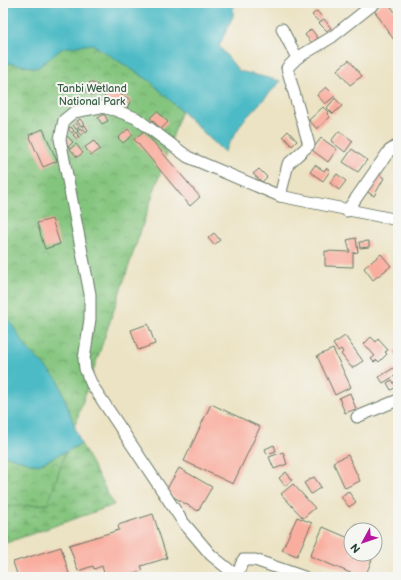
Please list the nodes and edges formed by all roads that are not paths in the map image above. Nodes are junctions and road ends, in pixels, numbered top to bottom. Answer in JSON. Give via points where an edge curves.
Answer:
{"nodes":[{"id":1,"x":375,"y":3,"type":"edge"},
{"id":2,"x":282,"y":29,"type":"dead end"},
{"id":3,"x":297,"y":58,"type":"junction"},
{"id":4,"x":398,"y":145,"type":"edge"},
{"id":5,"x":280,"y":196,"type":"junction"},
{"id":6,"x":347,"y":210,"type":"junction"},
{"id":7,"x":398,"y":220,"type":"edge"},
{"id":8,"x":398,"y":400,"type":"edge"},
{"id":9,"x":357,"y":418,"type":"dead end"},
{"id":10,"x":238,"y":576,"type":"edge"},
{"id":11,"x":304,"y":577,"type":"edge"}],
"edges":[{"from":1,"to":3,"type":"street","via":[[332,37]]},
{"from":2,"to":3,"type":"street"},
{"from":3,"to":5,"type":"street","via":[[287,68],[308,144],[288,164]]},
{"from":4,"to":6,"type":"street","via":[[388,151]]},
{"from":5,"to":6,"type":"street"},
{"from":5,"to":10,"type":"street","via":[[188,157],[136,118],[115,110],[101,107],[74,112],[64,120],[61,128],[60,139],[90,294],[85,369],[92,386],[183,522],[211,555]]},
{"from":6,"to":7,"type":"street"},
{"from":8,"to":9,"type":"street"},
{"from":10,"to":11,"type":"street","via":[[243,560],[255,560]]}]}
